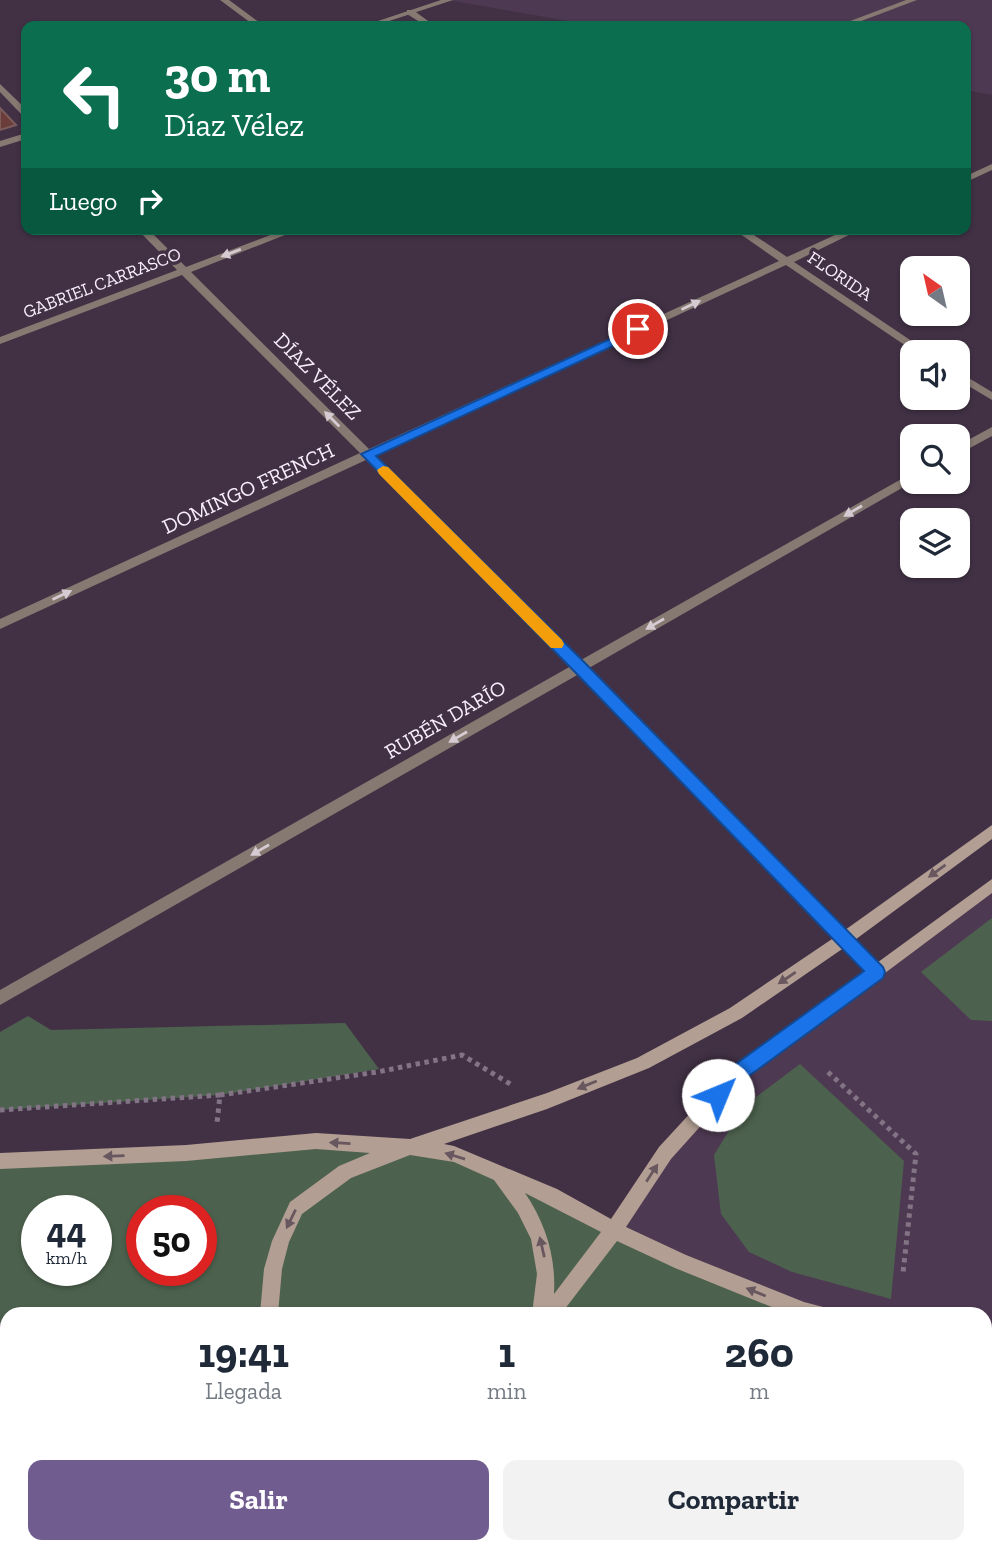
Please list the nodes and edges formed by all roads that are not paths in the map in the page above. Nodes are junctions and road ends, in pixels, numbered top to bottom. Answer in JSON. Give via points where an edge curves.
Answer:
{"nodes":[{"id":1,"x":224,"y":0,"type":"edge"},
{"id":2,"x":449,"y":0,"type":"edge"},
{"id":3,"x":913,"y":0,"type":"edge"},
{"id":4,"x":410,"y":12,"type":"junction"},
{"id":5,"x":253,"y":21,"type":"edge"},
{"id":6,"x":382,"y":21,"type":"edge"},
{"id":7,"x":424,"y":21,"type":"edge"},
{"id":8,"x":855,"y":21,"type":"edge"},
{"id":9,"x":0,"y":87,"type":"edge"},
{"id":10,"x":21,"y":109,"type":"edge"},
{"id":11,"x":21,"y":137,"type":"edge"},
{"id":12,"x":0,"y":144,"type":"edge"},
{"id":13,"x":992,"y":167,"type":"edge"},
{"id":14,"x":971,"y":176,"type":"edge"},
{"id":15,"x":148,"y":235,"type":"edge"},
{"id":16,"x":279,"y":235,"type":"edge"},
{"id":17,"x":747,"y":235,"type":"edge"},
{"id":18,"x":843,"y":235,"type":"edge"},
{"id":19,"x":786,"y":261,"type":"junction"},
{"id":20,"x":184,"y":271,"type":"junction"},
{"id":21,"x":905,"y":340,"type":"edge"},
{"id":22,"x":0,"y":341,"type":"edge"},
{"id":23,"x":970,"y":383,"type":"edge"},
{"id":24,"x":992,"y":397,"type":"edge"},
{"id":25,"x":992,"y":431,"type":"edge"},
{"id":26,"x":970,"y":444,"type":"edge"},
{"id":27,"x":367,"y":454,"type":"junction"},
{"id":28,"x":900,"y":484,"type":"edge"},
{"id":29,"x":0,"y":624,"type":"edge"},
{"id":30,"x":580,"y":667,"type":"junction"},
{"id":31,"x":992,"y":831,"type":"edge"},
{"id":32,"x":992,"y":885,"type":"edge"},
{"id":33,"x":843,"y":940,"type":"junction"},
{"id":34,"x":877,"y":972,"type":"junction"},
{"id":35,"x":0,"y":998,"type":"edge"},
{"id":36,"x":409,"y":1147,"type":"junction"},
{"id":37,"x":0,"y":1161,"type":"edge"},
{"id":38,"x":500,"y":1174,"type":"junction"},
{"id":39,"x":614,"y":1230,"type":"junction"},
{"id":40,"x":270,"y":1307,"type":"edge"},
{"id":41,"x":543,"y":1307,"type":"edge"},
{"id":42,"x":555,"y":1307,"type":"edge"},
{"id":43,"x":794,"y":1307,"type":"edge"}],
"edges":[{"from":1,"to":5,"type":"street"},
{"from":2,"to":4,"type":"street"},
{"from":3,"to":8,"type":"street"},
{"from":4,"to":6,"type":"street"},
{"from":4,"to":7,"type":"street"},
{"from":9,"to":10,"type":"street"},
{"from":11,"to":12,"type":"street"},
{"from":13,"to":14,"type":"street"},
{"from":15,"to":20,"type":"street","name":"DÍAZ VÉLEZ"},
{"from":16,"to":20,"type":"street","name":"GABRIEL CARRASCO","one_way":true},
{"from":17,"to":19,"type":"street","name":"FLORIDA"},
{"from":18,"to":19,"type":"street","name":"DOMINGO FRENCH"},
{"from":19,"to":21,"type":"street","name":"FLORIDA"},
{"from":27,"to":19,"type":"street","name":"DOMINGO FRENCH","one_way":true},
{"from":20,"to":22,"type":"street","name":"GABRIEL CARRASCO"},
{"from":27,"to":20,"type":"street","name":"DÍAZ VÉLEZ","one_way":true},
{"from":23,"to":24,"type":"street"},
{"from":25,"to":26,"type":"street"},
{"from":29,"to":27,"type":"street","name":"DOMINGO FRENCH","one_way":true},
{"from":27,"to":30,"type":"street","name":"DÍAZ VÉLEZ"},
{"from":28,"to":30,"type":"street","name":"RUBÉN DARÍO","one_way":true},
{"from":30,"to":33,"type":"street","name":"DÍAZ VÉLEZ"},
{"from":30,"to":35,"type":"street","name":"RUBÉN DARÍO","one_way":true},
{"from":31,"to":33,"type":"main road","one_way":true},
{"from":32,"to":34,"type":"main road"},
{"from":33,"to":34,"type":"street","name":"DÍAZ VÉLEZ"},
{"from":33,"to":36,"type":"main road","one_way":true,"via":[[725,1019],[643,1063]]},
{"from":39,"to":34,"type":"main road","one_way":true,"via":[[665,1153],[736,1075]]},
{"from":36,"to":37,"type":"main road","one_way":true,"via":[[316,1141]]},
{"from":38,"to":36,"type":"main road","one_way":true,"via":[[454,1154]]},
{"from":36,"to":40,"type":"main road","one_way":true,"via":[[345,1172],[296,1208],[273,1269]]},
{"from":38,"to":39,"type":"main road","via":[[551,1195]]},
{"from":41,"to":38,"type":"main road","one_way":true,"via":[[547,1289],[543,1246],[526,1206]]},
{"from":39,"to":42,"type":"main road"},
{"from":43,"to":39,"type":"main road","one_way":true}]}
